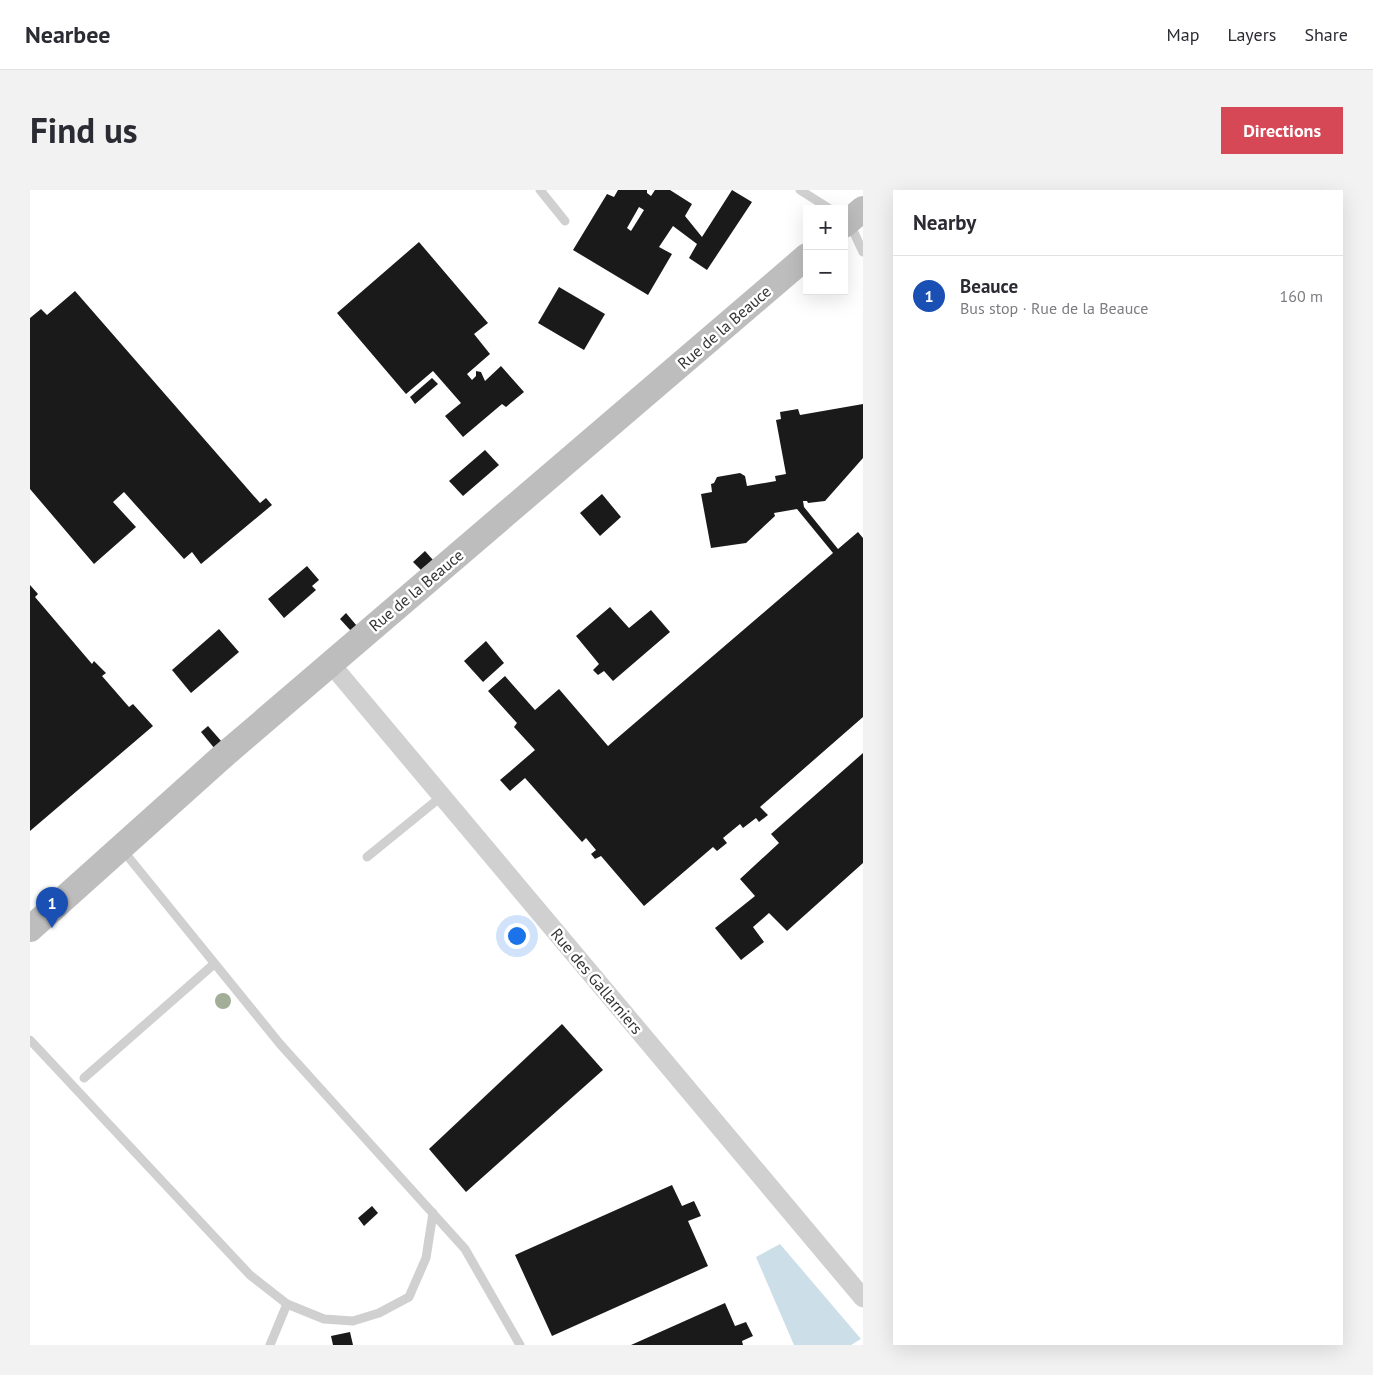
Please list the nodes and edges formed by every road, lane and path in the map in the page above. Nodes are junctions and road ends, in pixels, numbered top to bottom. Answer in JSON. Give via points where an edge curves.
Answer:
{"nodes":[{"id":1,"x":540,"y":190,"type":"edge"},
{"id":2,"x":800,"y":190,"type":"edge"},
{"id":3,"x":827,"y":205,"type":"edge"},
{"id":4,"x":848,"y":220,"type":"edge"},
{"id":5,"x":565,"y":221,"type":"dead end"},
{"id":6,"x":863,"y":252,"type":"edge"},
{"id":7,"x":803,"y":259,"type":"edge"},
{"id":8,"x":331,"y":664,"type":"junction"},
{"id":9,"x":442,"y":796,"type":"junction"},
{"id":10,"x":120,"y":846,"type":"junction"},
{"id":11,"x":367,"y":857,"type":"dead end"},
{"id":12,"x":30,"y":929,"type":"edge"},
{"id":13,"x":214,"y":964,"type":"junction"},
{"id":14,"x":30,"y":1040,"type":"edge"},
{"id":15,"x":84,"y":1078,"type":"dead end"},
{"id":16,"x":433,"y":1213,"type":"junction"},
{"id":17,"x":863,"y":1298,"type":"edge"},
{"id":18,"x":287,"y":1304,"type":"junction"},
{"id":19,"x":270,"y":1345,"type":"edge"},
{"id":20,"x":520,"y":1345,"type":"edge"}],
"edges":[{"from":1,"to":5,"type":"lane"},
{"from":2,"to":3,"type":"lane"},
{"from":4,"to":6,"type":"lane"},
{"from":7,"to":8,"type":"street","name":"Rue de la Beauce"},
{"from":8,"to":9,"type":"street","name":"Rue des Gallarniers"},
{"from":8,"to":10,"type":"street","name":"Rue de la Beauce"},
{"from":9,"to":11,"type":"lane"},
{"from":9,"to":17,"type":"street","name":"Rue des Gallarniers"},
{"from":10,"to":12,"type":"street","name":"Rue de la Beauce"},
{"from":10,"to":13,"type":"lane"},
{"from":13,"to":15,"type":"lane"},
{"from":13,"to":16,"type":"lane","via":[[280,1044]]},
{"from":14,"to":18,"type":"lane","via":[[250,1275]]},
{"from":16,"to":18,"type":"lane","via":[[426,1258],[409,1297],[354,1321],[324,1318]]},
{"from":16,"to":20,"type":"lane","via":[[465,1249]]},
{"from":18,"to":19,"type":"lane"}]}
